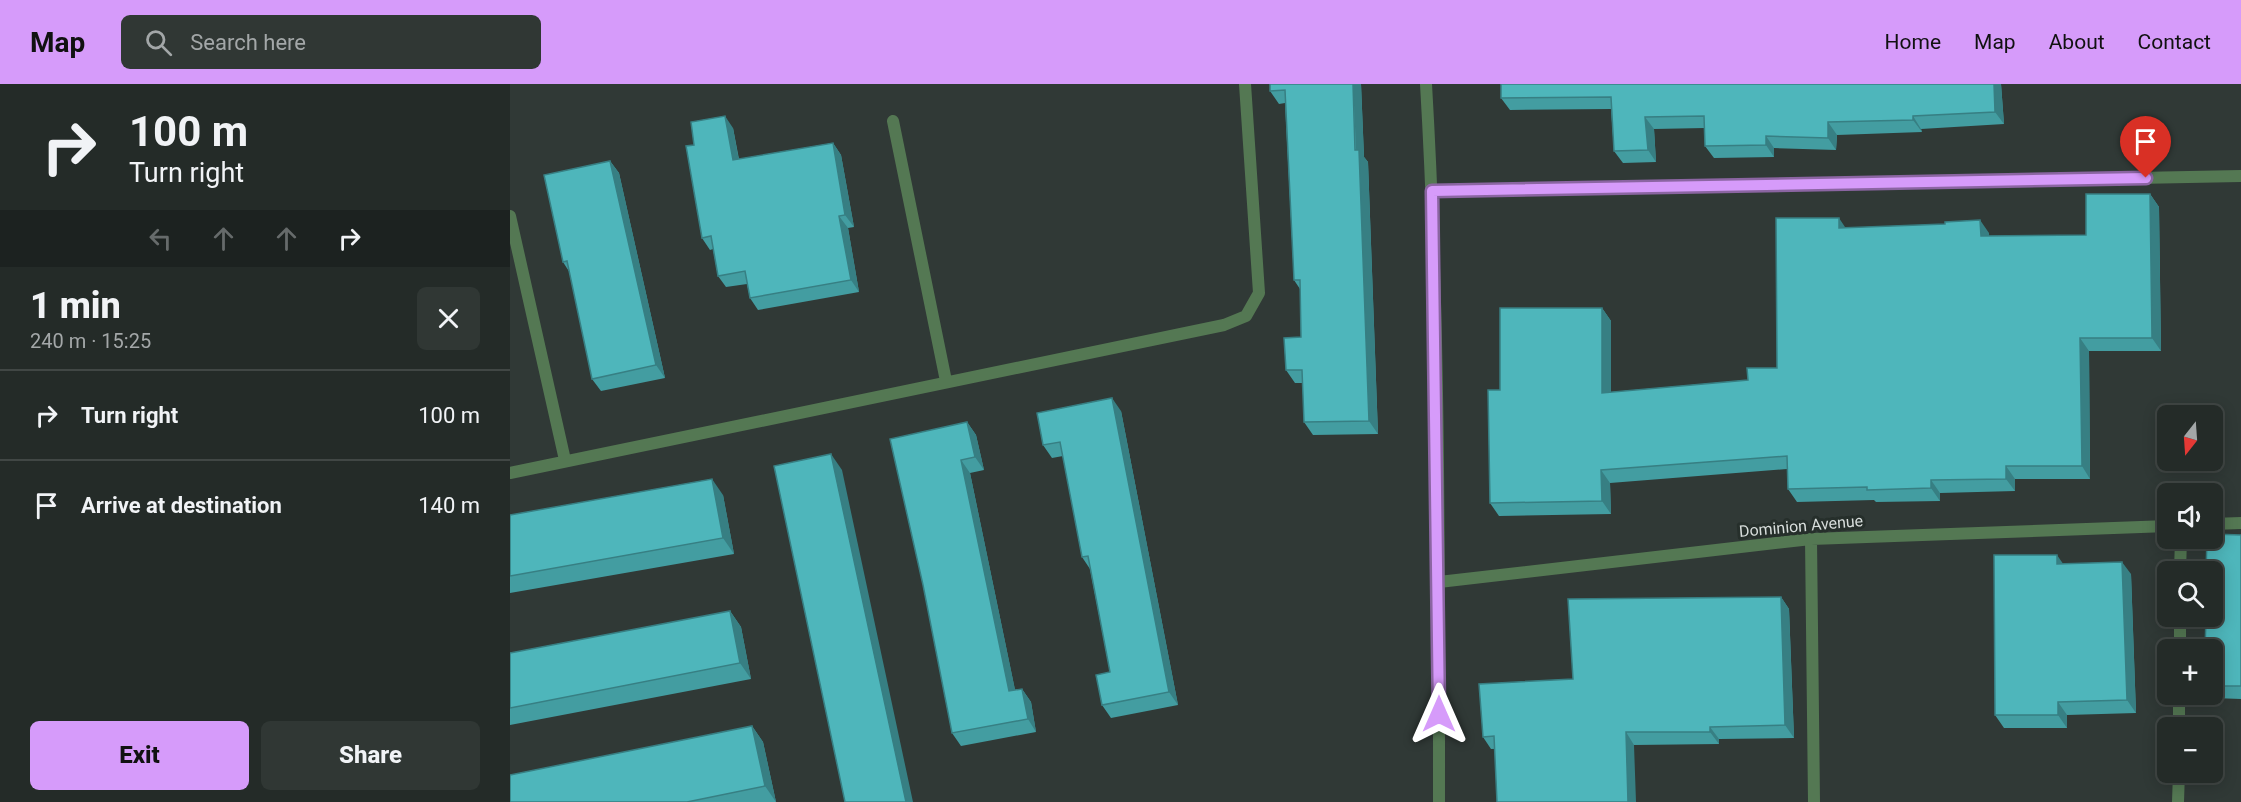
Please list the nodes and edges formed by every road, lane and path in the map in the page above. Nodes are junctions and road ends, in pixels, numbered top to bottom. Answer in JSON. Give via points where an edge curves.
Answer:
{"nodes":[{"id":1,"x":1245,"y":84,"type":"edge"},
{"id":2,"x":1426,"y":84,"type":"edge"},
{"id":3,"x":893,"y":121,"type":"dead end"},
{"id":4,"x":2241,"y":176,"type":"edge"},
{"id":5,"x":1432,"y":191,"type":"junction"},
{"id":6,"x":510,"y":216,"type":"edge"},
{"id":7,"x":946,"y":381,"type":"junction"},
{"id":8,"x":565,"y":460,"type":"junction"},
{"id":9,"x":510,"y":473,"type":"edge"},
{"id":10,"x":2241,"y":523,"type":"edge"},
{"id":11,"x":2223,"y":524,"type":"edge"},
{"id":12,"x":2157,"y":526,"type":"edge"},
{"id":13,"x":1811,"y":539,"type":"junction"},
{"id":14,"x":1439,"y":582,"type":"junction"},
{"id":15,"x":2179,"y":783,"type":"edge"},
{"id":16,"x":1439,"y":802,"type":"edge"},
{"id":17,"x":1814,"y":802,"type":"edge"},
{"id":18,"x":2178,"y":802,"type":"edge"}],
"edges":[{"from":1,"to":7,"type":"street","via":[[1260,293],[1246,316],[1224,325]]},
{"from":2,"to":5,"type":"street"},
{"from":3,"to":7,"type":"street"},
{"from":4,"to":5,"type":"street"},
{"from":5,"to":14,"type":"street"},
{"from":6,"to":8,"type":"street"},
{"from":7,"to":8,"type":"street"},
{"from":8,"to":9,"type":"street"},
{"from":10,"to":11,"type":"street"},
{"from":12,"to":13,"type":"street","name":"Dominion Avenue"},
{"from":13,"to":14,"type":"street","name":"Dominion Avenue"},
{"from":13,"to":17,"type":"street"},
{"from":14,"to":16,"type":"street"},
{"from":15,"to":18,"type":"street"}]}
